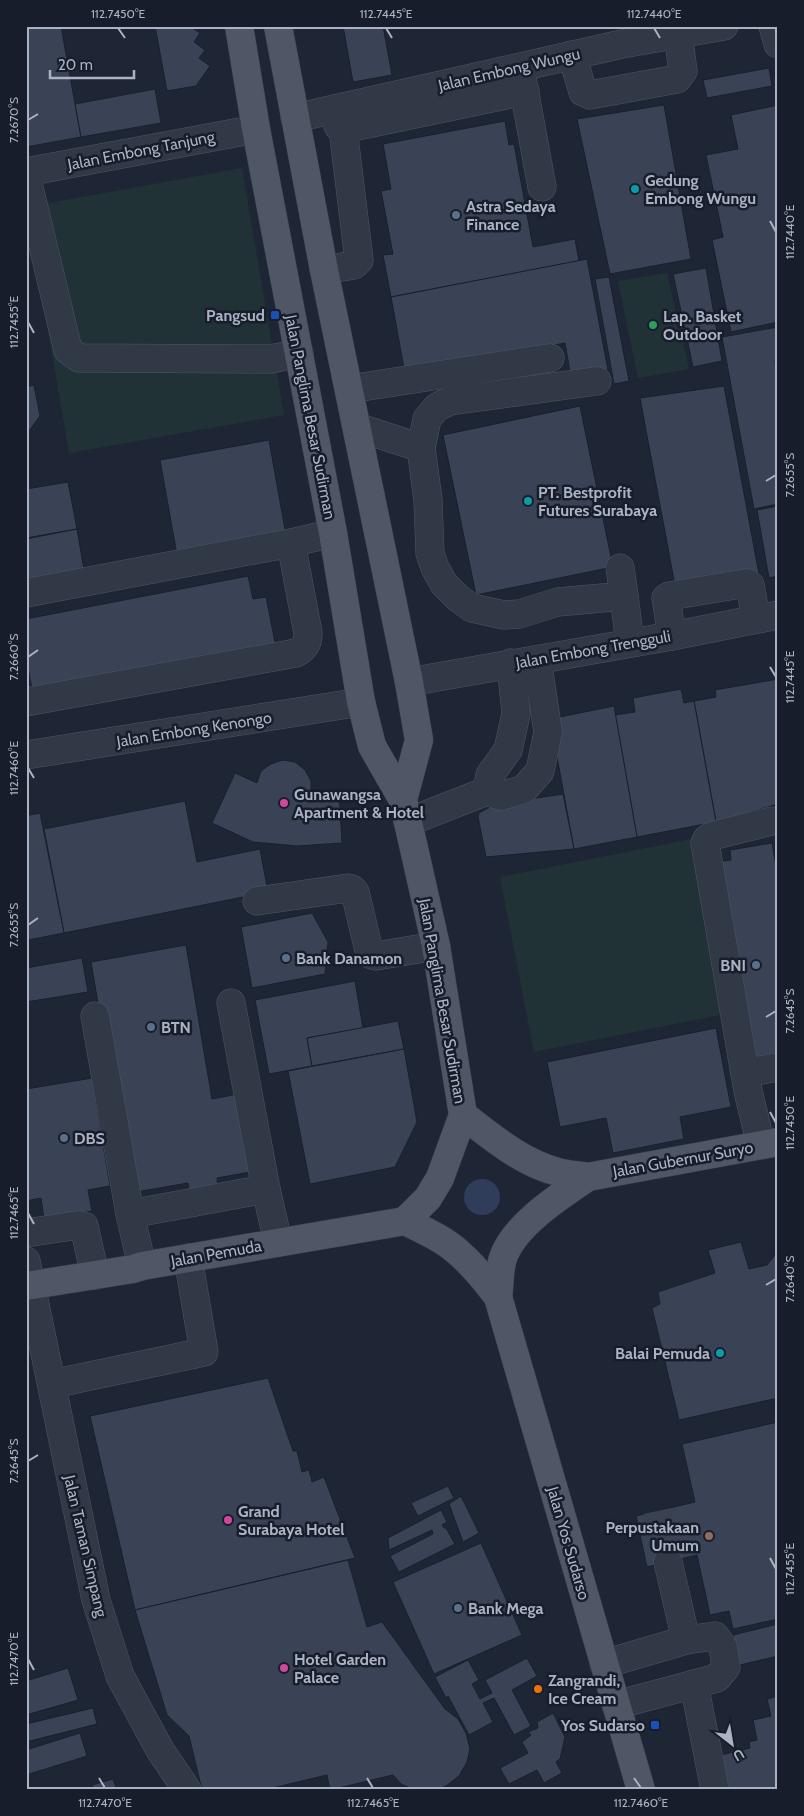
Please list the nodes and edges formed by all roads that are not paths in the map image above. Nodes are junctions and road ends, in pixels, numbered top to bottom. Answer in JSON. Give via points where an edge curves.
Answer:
{"nodes":[{"id":1,"x":239,"y":26,"type":"edge"},
{"id":2,"x":278,"y":26,"type":"edge"},
{"id":3,"x":724,"y":26,"type":"edge"},
{"id":4,"x":773,"y":26,"type":"edge"},
{"id":5,"x":686,"y":30,"type":"edge"},
{"id":6,"x":620,"y":35,"type":"edge"},
{"id":7,"x":778,"y":44,"type":"edge"},
{"id":8,"x":572,"y":54,"type":"junction"},
{"id":9,"x":522,"y":79,"type":"junction"},
{"id":10,"x":295,"y":118,"type":"junction"},
{"id":11,"x":339,"y":119,"type":"junction"},
{"id":12,"x":256,"y":129,"type":"junction"},
{"id":13,"x":26,"y":174,"type":"edge"},
{"id":14,"x":542,"y":187,"type":"dead end"},
{"id":15,"x":324,"y":270,"type":"junction"},
{"id":16,"x":299,"y":353,"type":"junction"},
{"id":17,"x":550,"y":358,"type":"dead end"},
{"id":18,"x":597,"y":381,"type":"dead end"},
{"id":19,"x":349,"y":389,"type":"junction"},
{"id":20,"x":357,"y":428,"type":"junction"},
{"id":21,"x":420,"y":448,"type":"junction"},
{"id":22,"x":333,"y":533,"type":"junction"},
{"id":23,"x":291,"y":544,"type":"junction"},
{"id":24,"x":620,"y":568,"type":"dead end"},
{"id":25,"x":26,"y":593,"type":"edge"},
{"id":26,"x":624,"y":596,"type":"junction"},
{"id":27,"x":767,"y":617,"type":"edge"},
{"id":28,"x":672,"y":636,"type":"junction"},
{"id":29,"x":630,"y":643,"type":"junction"},
{"id":30,"x":524,"y":662,"type":"junction"},
{"id":31,"x":409,"y":682,"type":"junction"},
{"id":32,"x":26,"y":702,"type":"edge"},
{"id":33,"x":361,"y":702,"type":"junction"},
{"id":34,"x":26,"y":755,"type":"edge"},
{"id":35,"x":487,"y":791,"type":"junction"},
{"id":36,"x":406,"y":811,"type":"junction"},
{"id":37,"x":772,"y":821,"type":"dead end"},
{"id":38,"x":257,"y":901,"type":"dead end"},
{"id":39,"x":436,"y":946,"type":"junction"},
{"id":40,"x":231,"y":1003,"type":"dead end"},
{"id":41,"x":95,"y":1016,"type":"dead end"},
{"id":42,"x":778,"y":1066,"type":"edge"},
{"id":43,"x":745,"y":1073,"type":"junction"},
{"id":44,"x":463,"y":1115,"type":"junction"},
{"id":45,"x":769,"y":1143,"type":"edge"},
{"id":46,"x":588,"y":1177,"type":"junction"},
{"id":47,"x":266,"y":1189,"type":"junction"},
{"id":48,"x":130,"y":1214,"type":"junction"},
{"id":49,"x":405,"y":1221,"type":"junction"},
{"id":50,"x":26,"y":1232,"type":"edge"},
{"id":51,"x":278,"y":1242,"type":"junction"},
{"id":52,"x":188,"y":1258,"type":"junction"},
{"id":53,"x":142,"y":1266,"type":"junction"},
{"id":54,"x":95,"y":1275,"type":"junction"},
{"id":55,"x":28,"y":1278,"type":"edge"},
{"id":56,"x":498,"y":1296,"type":"junction"},
{"id":57,"x":52,"y":1384,"type":"junction"},
{"id":58,"x":668,"y":1562,"type":"tunnel mouth"},
{"id":59,"x":686,"y":1640,"type":"junction"},
{"id":60,"x":604,"y":1664,"type":"junction"},
{"id":61,"x":694,"y":1684,"type":"junction"},
{"id":62,"x":616,"y":1705,"type":"junction"},
{"id":63,"x":187,"y":1790,"type":"edge"},
{"id":64,"x":641,"y":1790,"type":"edge"},
{"id":65,"x":715,"y":1790,"type":"edge"}],
"edges":[{"from":1,"to":12,"type":"main road","name":"Jalan Panglima Besar Sudirman"},
{"from":2,"to":10,"type":"main road","name":"Jalan Panglima Besar Sudirman"},
{"from":3,"to":5,"type":"street","name":"Jalan Embong Wungu"},
{"from":4,"to":7,"type":"street"},
{"from":5,"to":6,"type":"street","name":"Jalan Embong Wungu"},
{"from":5,"to":8,"type":"street","via":[[683,71],[676,79],[590,95],[583,92]]},
{"from":6,"to":8,"type":"street","name":"Jalan Embong Wungu"},
{"from":8,"to":9,"type":"street","name":"Jalan Embong Wungu"},
{"from":9,"to":11,"type":"street","name":"Jalan Embong Wungu"},
{"from":9,"to":14,"type":"street"},
{"from":10,"to":11,"type":"street","name":"Jalan Embong Wungu"},
{"from":10,"to":15,"type":"main road","name":"Jalan Panglima Besar Sudirman"},
{"from":11,"to":15,"type":"street","via":[[359,260],[354,266]]},
{"from":12,"to":13,"type":"street","name":"Jalan Embong Tanjung"},
{"from":12,"to":16,"type":"main road","name":"Jalan Panglima Besar Sudirman"},
{"from":13,"to":16,"type":"street","via":[[68,350],[79,358],[271,359]]},
{"from":15,"to":19,"type":"main road","name":"Jalan Panglima Besar Sudirman"},
{"from":16,"to":22,"type":"main road","name":"Jalan Panglima Besar Sudirman"},
{"from":17,"to":19,"type":"street"},
{"from":18,"to":21,"type":"street","via":[[450,401],[437,407],[427,419]]},
{"from":19,"to":20,"type":"main road","name":"Jalan Panglima Besar Sudirman"},
{"from":20,"to":21,"type":"street"},
{"from":20,"to":31,"type":"main road","name":"Jalan Panglima Besar Sudirman"},
{"from":21,"to":26,"type":"street","via":[[428,500],[430,553],[444,584],[465,603],[472,608],[504,615],[519,614],[558,602]]},
{"from":22,"to":23,"type":"street"},
{"from":22,"to":33,"type":"main road","name":"Jalan Panglima Besar Sudirman"},
{"from":23,"to":25,"type":"street"},
{"from":23,"to":32,"type":"street","via":[[308,633],[304,648],[296,653]]},
{"from":24,"to":26,"type":"street"},
{"from":26,"to":29,"type":"street"},
{"from":27,"to":28,"type":"street","name":"Jalan Embong Trengguli"},
{"from":27,"to":28,"type":"street","via":[[747,583],[669,596],[666,598]]},
{"from":28,"to":29,"type":"street","name":"Jalan Embong Trengguli"},
{"from":29,"to":30,"type":"street","name":"Jalan Embong Trengguli"},
{"from":30,"to":31,"type":"street","name":"Jalan Embong Trengguli"},
{"from":30,"to":35,"type":"street","via":[[508,750],[490,775]]},
{"from":30,"to":35,"type":"street","via":[[548,732],[540,771],[524,789],[501,796]]},
{"from":31,"to":36,"type":"main road","name":"Jalan Panglima Besar Sudirman","via":[[419,740]]},
{"from":33,"to":34,"type":"street","name":"Jalan Embong Kenongo"},
{"from":33,"to":36,"type":"main road","name":"Jalan Panglima Besar Sudirman","via":[[372,746]]},
{"from":35,"to":36,"type":"street"},
{"from":36,"to":39,"type":"main road","name":"Jalan Panglima Besar Sudirman"},
{"from":37,"to":43,"type":"street","via":[[712,836],[705,843]]},
{"from":38,"to":39,"type":"street","via":[[352,889],[372,955]]},
{"from":39,"to":44,"type":"main road","name":"Jalan Panglima Besar Sudirman"},
{"from":40,"to":47,"type":"street"},
{"from":41,"to":48,"type":"street"},
{"from":42,"to":43,"type":"street"},
{"from":43,"to":45,"type":"street"},
{"from":44,"to":46,"type":"main road","name":"Jalan Gubernur Suryo","via":[[536,1165]]},
{"from":44,"to":49,"type":"main road","via":[[440,1178],[428,1198]]},
{"from":45,"to":46,"type":"main road","name":"Jalan Gubernur Suryo"},
{"from":46,"to":56,"type":"main road","name":"Jalan Gubernur Suryo","via":[[551,1203],[517,1234],[503,1258]]},
{"from":47,"to":48,"type":"street"},
{"from":47,"to":51,"type":"street"},
{"from":48,"to":53,"type":"street"},
{"from":49,"to":51,"type":"main road","name":"Jalan Pemuda"},
{"from":49,"to":56,"type":"main road","via":[[458,1252]]},
{"from":50,"to":54,"type":"street","via":[[79,1224],[84,1226]]},
{"from":51,"to":52,"type":"main road","name":"Jalan Pemuda"},
{"from":52,"to":53,"type":"main road","name":"Jalan Pemuda"},
{"from":52,"to":57,"type":"street","via":[[204,1352]]},
{"from":53,"to":54,"type":"main road","name":"Jalan Pemuda"},
{"from":54,"to":55,"type":"main road","name":"Jalan Pemuda"},
{"from":55,"to":57,"type":"street","name":"Jalan Taman Simpang"},
{"from":56,"to":60,"type":"main road","name":"Jalan Yos Sudarso"},
{"from":57,"to":63,"type":"street","name":"Jalan Taman Simpang","via":[[96,1600],[120,1676],[160,1750]]},
{"from":58,"to":59,"type":"street"},
{"from":59,"to":60,"type":"street"},
{"from":59,"to":61,"type":"street","via":[[716,1636],[723,1647],[726,1666],[717,1678]]},
{"from":60,"to":62,"type":"main road","name":"Jalan Yos Sudarso"},
{"from":61,"to":62,"type":"street"},
{"from":61,"to":65,"type":"street"},
{"from":62,"to":64,"type":"main road","name":"Jalan Yos Sudarso"}]}
